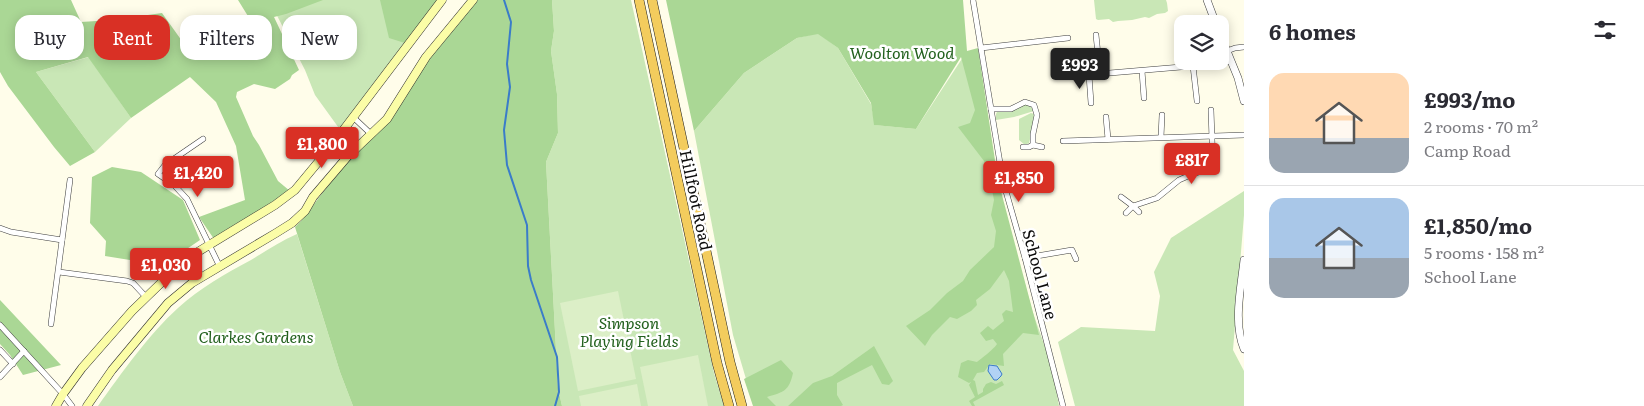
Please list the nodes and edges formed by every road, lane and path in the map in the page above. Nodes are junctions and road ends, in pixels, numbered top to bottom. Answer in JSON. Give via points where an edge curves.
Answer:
{"nodes":[{"id":1,"x":442,"y":0,"type":"edge"},
{"id":2,"x":473,"y":0,"type":"edge"},
{"id":3,"x":638,"y":0,"type":"edge"},
{"id":4,"x":652,"y":0,"type":"edge"},
{"id":5,"x":973,"y":0,"type":"edge"},
{"id":6,"x":1207,"y":0,"type":"edge"},
{"id":7,"x":1213,"y":15,"type":"edge"},
{"id":8,"x":1096,"y":36,"type":"dead end"},
{"id":9,"x":1068,"y":38,"type":"dead end"},
{"id":10,"x":1244,"y":47,"type":"edge"},
{"id":11,"x":981,"y":48,"type":"junction"},
{"id":12,"x":1229,"y":50,"type":"edge"},
{"id":13,"x":1229,"y":56,"type":"edge"},
{"id":14,"x":1231,"y":61,"type":"joint"},
{"id":15,"x":1174,"y":67,"type":"edge"},
{"id":16,"x":1197,"y":70,"type":"edge"},
{"id":17,"x":1142,"y":71,"type":"junction"},
{"id":18,"x":1100,"y":74,"type":"junction"},
{"id":19,"x":1089,"y":75,"type":"junction"},
{"id":20,"x":1062,"y":77,"type":"dead end"},
{"id":21,"x":1144,"y":98,"type":"dead end"},
{"id":22,"x":1244,"y":100,"type":"edge"},
{"id":23,"x":1197,"y":101,"type":"dead end"},
{"id":24,"x":1091,"y":103,"type":"dead end"},
{"id":25,"x":991,"y":109,"type":"junction"},
{"id":26,"x":1211,"y":110,"type":"dead end"},
{"id":27,"x":1162,"y":115,"type":"dead end"},
{"id":28,"x":1106,"y":116,"type":"dead end"},
{"id":29,"x":353,"y":117,"type":"junction"},
{"id":30,"x":371,"y":134,"type":"junction"},
{"id":31,"x":1244,"y":135,"type":"edge"},
{"id":32,"x":1213,"y":137,"type":"junction"},
{"id":33,"x":1161,"y":138,"type":"junction"},
{"id":34,"x":203,"y":139,"type":"dead end"},
{"id":35,"x":1108,"y":139,"type":"junction"},
{"id":36,"x":1063,"y":141,"type":"dead end"},
{"id":37,"x":1033,"y":145,"type":"junction"},
{"id":38,"x":1023,"y":147,"type":"dead end"},
{"id":39,"x":1042,"y":147,"type":"dead end"},
{"id":40,"x":70,"y":180,"type":"dead end"},
{"id":41,"x":1121,"y":197,"type":"dead end"},
{"id":42,"x":1133,"y":206,"type":"junction"},
{"id":43,"x":1139,"y":212,"type":"dead end"},
{"id":44,"x":1126,"y":213,"type":"dead end"},
{"id":45,"x":0,"y":228,"type":"edge"},
{"id":46,"x":62,"y":240,"type":"junction"},
{"id":47,"x":209,"y":246,"type":"junction"},
{"id":48,"x":1025,"y":258,"type":"junction"},
{"id":49,"x":1076,"y":259,"type":"dead end"},
{"id":50,"x":1244,"y":260,"type":"edge"},
{"id":51,"x":219,"y":265,"type":"junction"},
{"id":52,"x":59,"y":272,"type":"junction"},
{"id":53,"x":146,"y":297,"type":"junction"},
{"id":54,"x":51,"y":324,"type":"dead end"},
{"id":55,"x":0,"y":325,"type":"edge"},
{"id":56,"x":1244,"y":349,"type":"edge"},
{"id":57,"x":0,"y":350,"type":"edge"},
{"id":58,"x":24,"y":352,"type":"junction"},
{"id":59,"x":13,"y":364,"type":"junction"},
{"id":60,"x":0,"y":377,"type":"edge"},
{"id":61,"x":63,"y":394,"type":"junction"},
{"id":62,"x":56,"y":406,"type":"edge"},
{"id":63,"x":72,"y":406,"type":"edge"},
{"id":64,"x":87,"y":406,"type":"edge"},
{"id":65,"x":729,"y":406,"type":"edge"},
{"id":66,"x":742,"y":406,"type":"edge"},
{"id":67,"x":1064,"y":406,"type":"edge"}],
"edges":[{"from":1,"to":29,"type":"main road"},
{"from":2,"to":30,"type":"main road","via":[[426,57],[386,119]]},
{"from":3,"to":65,"type":"highway","name":"Hillfoot Road"},
{"from":4,"to":66,"type":"highway","name":"Hillfoot Road"},
{"from":5,"to":11,"type":"street","name":"School Lane"},
{"from":6,"to":7,"type":"street"},
{"from":8,"to":18,"type":"street"},
{"from":9,"to":11,"type":"street"},
{"from":10,"to":12,"type":"street"},
{"from":11,"to":25,"type":"street","name":"School Lane"},
{"from":13,"to":14,"type":"street"},
{"from":14,"to":22,"type":"street"},
{"from":15,"to":17,"type":"street"},
{"from":16,"to":23,"type":"street"},
{"from":17,"to":18,"type":"street"},
{"from":17,"to":21,"type":"street"},
{"from":18,"to":19,"type":"street"},
{"from":19,"to":20,"type":"street"},
{"from":19,"to":24,"type":"street"},
{"from":25,"to":37,"type":"street","via":[[1011,109],[1025,102],[1034,105],[1037,114]]},
{"from":25,"to":48,"type":"street","name":"School Lane","via":[[1002,181]]},
{"from":26,"to":32,"type":"street"},
{"from":27,"to":33,"type":"street"},
{"from":28,"to":35,"type":"street"},
{"from":29,"to":30,"type":"street"},
{"from":29,"to":47,"type":"main road","via":[[295,190]]},
{"from":30,"to":51,"type":"main road","via":[[348,156],[292,223]]},
{"from":31,"to":32,"type":"street"},
{"from":32,"to":33,"type":"street"},
{"from":32,"to":42,"type":"street","via":[[1213,168],[1178,180],[1157,198]]},
{"from":33,"to":35,"type":"street"},
{"from":34,"to":47,"type":"street","via":[[165,165],[158,174],[188,199]]},
{"from":35,"to":36,"type":"street"},
{"from":37,"to":38,"type":"street"},
{"from":37,"to":39,"type":"street"},
{"from":40,"to":46,"type":"street"},
{"from":41,"to":42,"type":"street"},
{"from":42,"to":43,"type":"street"},
{"from":42,"to":44,"type":"street"},
{"from":45,"to":46,"type":"street"},
{"from":46,"to":52,"type":"street"},
{"from":47,"to":51,"type":"street"},
{"from":47,"to":53,"type":"main road","via":[[178,267]]},
{"from":48,"to":49,"type":"street","via":[[1072,250]]},
{"from":48,"to":67,"type":"street","name":"School Lane"},
{"from":50,"to":56,"type":"street","via":[[1239,322]]},
{"from":51,"to":64,"type":"main road","via":[[168,303],[112,370]]},
{"from":52,"to":53,"type":"street","via":[[127,281]]},
{"from":52,"to":54,"type":"street"},
{"from":53,"to":61,"type":"main road"},
{"from":55,"to":58,"type":"street"},
{"from":57,"to":59,"type":"street"},
{"from":58,"to":59,"type":"street"},
{"from":58,"to":61,"type":"street"},
{"from":59,"to":60,"type":"street"},
{"from":61,"to":62,"type":"main road"},
{"from":61,"to":63,"type":"street"}]}
